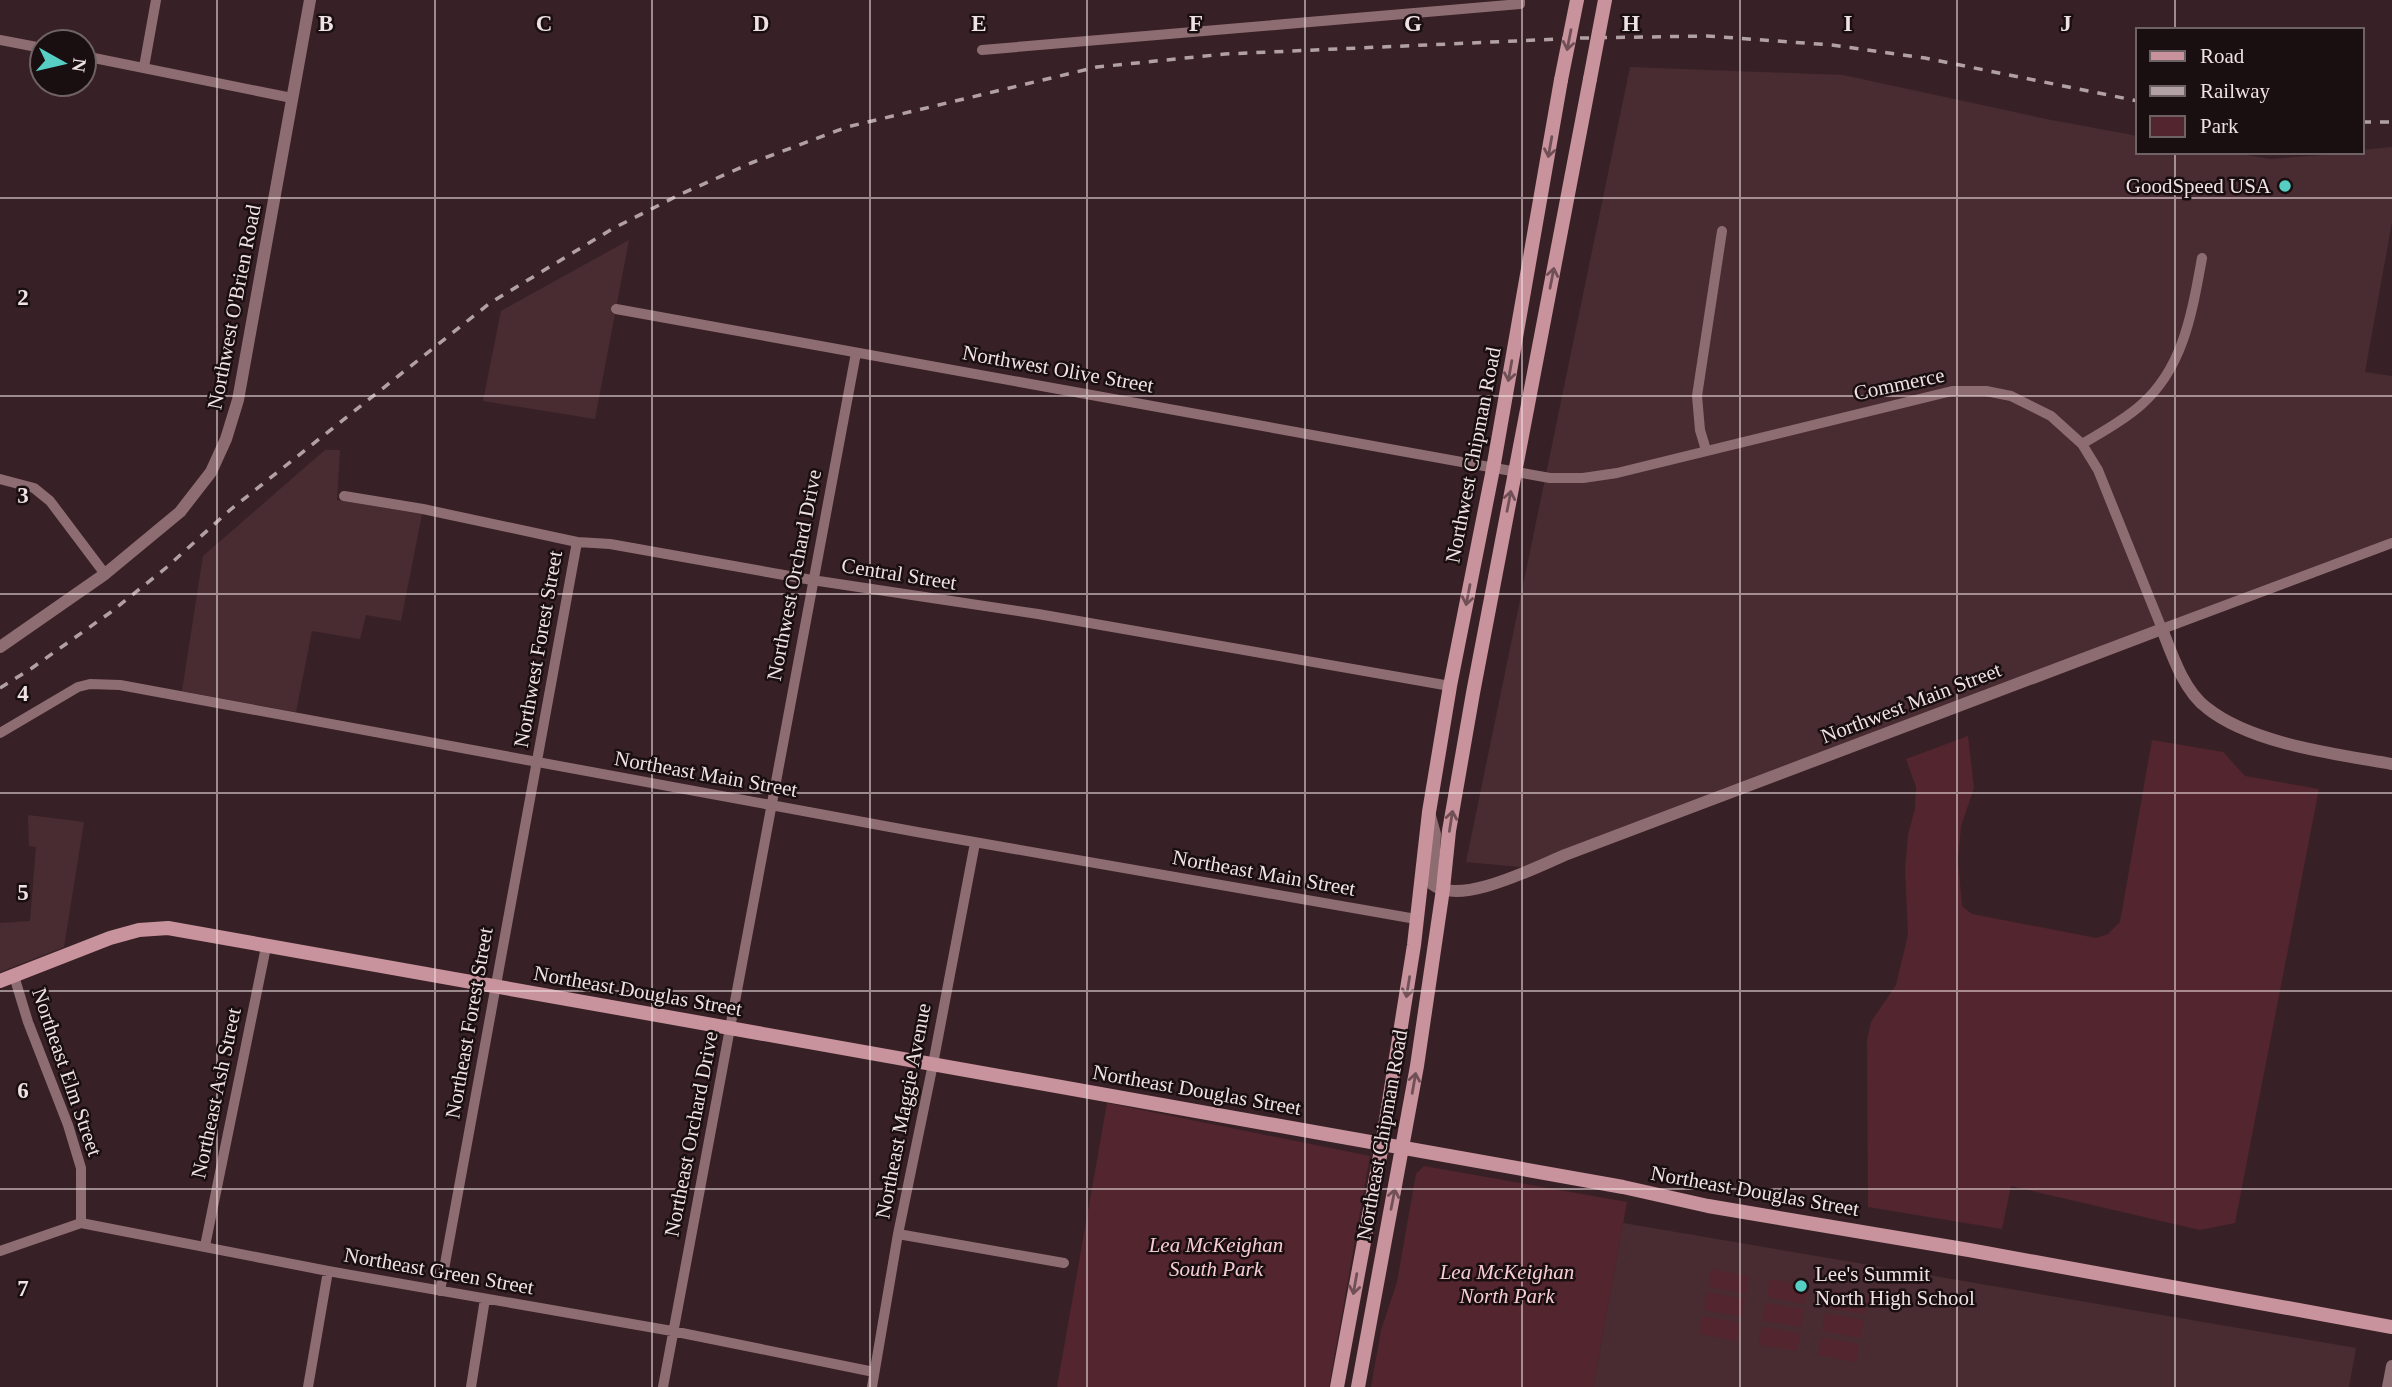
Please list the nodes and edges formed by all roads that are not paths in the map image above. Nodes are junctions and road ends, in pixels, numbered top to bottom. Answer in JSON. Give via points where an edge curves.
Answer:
{"nodes":[{"id":1,"x":156,"y":0,"type":"edge"},
{"id":2,"x":310,"y":0,"type":"edge"},
{"id":3,"x":1520,"y":0,"type":"edge"},
{"id":4,"x":1577,"y":0,"type":"edge"},
{"id":5,"x":1605,"y":0,"type":"edge"},
{"id":6,"x":0,"y":40,"type":"edge"},
{"id":7,"x":28,"y":45,"type":"edge"},
{"id":8,"x":982,"y":50,"type":"dead end"},
{"id":9,"x":98,"y":59,"type":"edge"},
{"id":10,"x":144,"y":67,"type":"junction"},
{"id":11,"x":292,"y":98,"type":"junction"},
{"id":12,"x":1722,"y":231,"type":"dead end"},
{"id":13,"x":2202,"y":258,"type":"dead end"},
{"id":14,"x":616,"y":309,"type":"dead end"},
{"id":15,"x":856,"y":353,"type":"junction"},
{"id":16,"x":2082,"y":444,"type":"junction"},
{"id":17,"x":1706,"y":450,"type":"junction"},
{"id":18,"x":1493,"y":469,"type":"junction"},
{"id":19,"x":1514,"y":472,"type":"junction"},
{"id":20,"x":0,"y":479,"type":"edge"},
{"id":21,"x":344,"y":496,"type":"dead end"},
{"id":22,"x":577,"y":542,"type":"junction"},
{"id":23,"x":2392,"y":543,"type":"edge"},
{"id":24,"x":105,"y":574,"type":"junction"},
{"id":25,"x":812,"y":580,"type":"junction"},
{"id":26,"x":2162,"y":629,"type":"junction"},
{"id":27,"x":0,"y":647,"type":"edge"},
{"id":28,"x":1450,"y":686,"type":"junction"},
{"id":29,"x":0,"y":733,"type":"edge"},
{"id":30,"x":536,"y":763,"type":"junction"},
{"id":31,"x":2392,"y":764,"type":"edge"},
{"id":32,"x":771,"y":805,"type":"junction"},
{"id":33,"x":1429,"y":812,"type":"junction"},
{"id":34,"x":975,"y":843,"type":"junction"},
{"id":35,"x":1443,"y":889,"type":"junction"},
{"id":36,"x":1416,"y":919,"type":"junction"},
{"id":37,"x":265,"y":947,"type":"junction"},
{"id":38,"x":7,"y":978,"type":"edge"},
{"id":39,"x":496,"y":988,"type":"junction"},
{"id":40,"x":731,"y":1027,"type":"junction"},
{"id":41,"x":933,"y":1064,"type":"junction"},
{"id":42,"x":1382,"y":1145,"type":"junction"},
{"id":43,"x":1403,"y":1150,"type":"junction"},
{"id":44,"x":81,"y":1223,"type":"junction"},
{"id":45,"x":898,"y":1234,"type":"junction"},
{"id":46,"x":205,"y":1246,"type":"junction"},
{"id":47,"x":0,"y":1251,"type":"edge"},
{"id":48,"x":1064,"y":1263,"type":"dead end"},
{"id":49,"x":328,"y":1270,"type":"junction"},
{"id":50,"x":440,"y":1291,"type":"junction"},
{"id":51,"x":485,"y":1299,"type":"junction"},
{"id":52,"x":2392,"y":1327,"type":"edge"},
{"id":53,"x":672,"y":1331,"type":"junction"},
{"id":54,"x":2392,"y":1366,"type":"edge"},
{"id":55,"x":874,"y":1372,"type":"junction"},
{"id":56,"x":308,"y":1387,"type":"edge"},
{"id":57,"x":471,"y":1387,"type":"edge"},
{"id":58,"x":663,"y":1387,"type":"edge"},
{"id":59,"x":872,"y":1387,"type":"edge"},
{"id":60,"x":1337,"y":1387,"type":"edge"},
{"id":61,"x":1358,"y":1387,"type":"edge"},
{"id":62,"x":2389,"y":1387,"type":"edge"}],
"edges":[{"from":1,"to":10,"type":"street"},
{"from":2,"to":11,"type":"street","name":"Northwest O'Brien Road"},
{"from":3,"to":8,"type":"street","via":[[1520,4]]},
{"from":4,"to":18,"type":"main road","name":"Northwest Chipman Road","one_way":true,"bridge":true},
{"from":19,"to":5,"type":"main road","name":"Northwest Chipman Road","one_way":true,"bridge":true},
{"from":6,"to":7,"type":"street"},
{"from":9,"to":10,"type":"street"},
{"from":10,"to":11,"type":"street"},
{"from":11,"to":24,"type":"street","name":"Northwest O'Brien Road","via":[[238,400],[226,439],[211,472],[180,512]]},
{"from":12,"to":17,"type":"street","via":[[1697,396]]},
{"from":13,"to":16,"type":"street","via":[[2189,326],[2162,384],[2141,406]]},
{"from":14,"to":15,"type":"street","name":"Northwest Olive Street"},
{"from":15,"to":18,"type":"street","name":"Northwest Olive Street"},
{"from":15,"to":25,"type":"street","name":"Northwest Orchard Drive"},
{"from":16,"to":17,"type":"street","name":"Commerce","via":[[2051,416],[2011,396],[1952,391]]},
{"from":16,"to":26,"type":"street","name":"Commerce","via":[[2098,470]]},
{"from":17,"to":19,"type":"street","name":"Commerce","via":[[1583,478]]},
{"from":18,"to":19,"type":"street","name":"Northwest Olive Street"},
{"from":18,"to":28,"type":"main road","name":"Northwest Chipman Road","one_way":true},
{"from":35,"to":19,"type":"main road","name":"Northwest Chipman Road","one_way":true,"via":[[1453,806]]},
{"from":20,"to":24,"type":"street","via":[[34,488],[50,501]]},
{"from":21,"to":22,"type":"street","name":"Central Street"},
{"from":22,"to":25,"type":"street","name":"Central Street"},
{"from":22,"to":30,"type":"street","name":"Northwest Forest Street"},
{"from":23,"to":26,"type":"street","name":"Northwest Main Street"},
{"from":24,"to":27,"type":"street"},
{"from":25,"to":28,"type":"street","name":"Central Street","via":[[1038,614]]},
{"from":25,"to":32,"type":"street","name":"Northwest Orchard Drive"},
{"from":26,"to":31,"type":"street","via":[[2179,672],[2206,708],[2242,730],[2322,752]]},
{"from":26,"to":35,"type":"street","name":"Northwest Main Street","via":[[1482,889]]},
{"from":28,"to":33,"type":"main road","name":"Northwest Chipman Road"},
{"from":29,"to":30,"type":"street","name":"Northeast Main Street","via":[[78,687],[120,685]]},
{"from":30,"to":32,"type":"street","name":"Northeast Main Street"},
{"from":30,"to":39,"type":"street","name":"Northeast Forest Street"},
{"from":32,"to":34,"type":"street","name":"Northeast Main Street"},
{"from":32,"to":40,"type":"street","name":"Northeast Orchard Drive"},
{"from":33,"to":35,"type":"street","via":[[1435,834],[1432,884]]},
{"from":33,"to":36,"type":"main road","name":"Northwest Chipman Road"},
{"from":34,"to":36,"type":"street","name":"Northeast Main Street"},
{"from":34,"to":41,"type":"street","name":"Northeast Maggie Avenue"},
{"from":43,"to":35,"type":"main road","name":"Northeast Chipman Road","one_way":true},
{"from":36,"to":42,"type":"main road","name":"Northeast Chipman Road","one_way":true},
{"from":37,"to":38,"type":"main road","name":"Northeast Douglas Street","via":[[168,929],[139,930]]},
{"from":37,"to":39,"type":"main road","name":"Northeast Douglas Street"},
{"from":37,"to":46,"type":"street","name":"Northeast Ash Street"},
{"from":38,"to":44,"type":"street","name":"Northeast Elm Street","via":[[28,1022],[81,1168]]},
{"from":39,"to":40,"type":"main road","name":"Northeast Douglas Street"},
{"from":39,"to":50,"type":"street","name":"Northeast Forest Street"},
{"from":40,"to":41,"type":"main road","name":"Northeast Douglas Street"},
{"from":40,"to":53,"type":"street","name":"Northeast Orchard Drive"},
{"from":41,"to":42,"type":"main road","name":"Northeast Douglas Street"},
{"from":41,"to":45,"type":"street","name":"Northeast Maggie Avenue"},
{"from":42,"to":43,"type":"main road","name":"Northeast Douglas Street"},
{"from":42,"to":60,"type":"main road","name":"Northeast Chipman Road","one_way":true},
{"from":43,"to":52,"type":"main road","name":"Northeast Douglas Street"},
{"from":61,"to":43,"type":"main road","name":"Northeast Chipman Road","one_way":true},
{"from":44,"to":46,"type":"street","name":"Northeast Green Street"},
{"from":44,"to":47,"type":"street","name":"Northeast Green Street"},
{"from":45,"to":48,"type":"street"},
{"from":45,"to":55,"type":"street","name":"Northeast Maggie Avenue"},
{"from":46,"to":49,"type":"street","name":"Northeast Green Street"},
{"from":49,"to":50,"type":"street","name":"Northeast Green Street"},
{"from":49,"to":56,"type":"street"},
{"from":50,"to":51,"type":"street","name":"Northeast Green Street"},
{"from":51,"to":53,"type":"street","name":"Northeast Green Street"},
{"from":51,"to":57,"type":"street"},
{"from":53,"to":55,"type":"street","name":"Northeast Green Street"},
{"from":53,"to":58,"type":"street","name":"Northeast Orchard Drive"},
{"from":54,"to":62,"type":"street"},
{"from":55,"to":59,"type":"street","name":"Northeast Maggie Avenue"}]}
